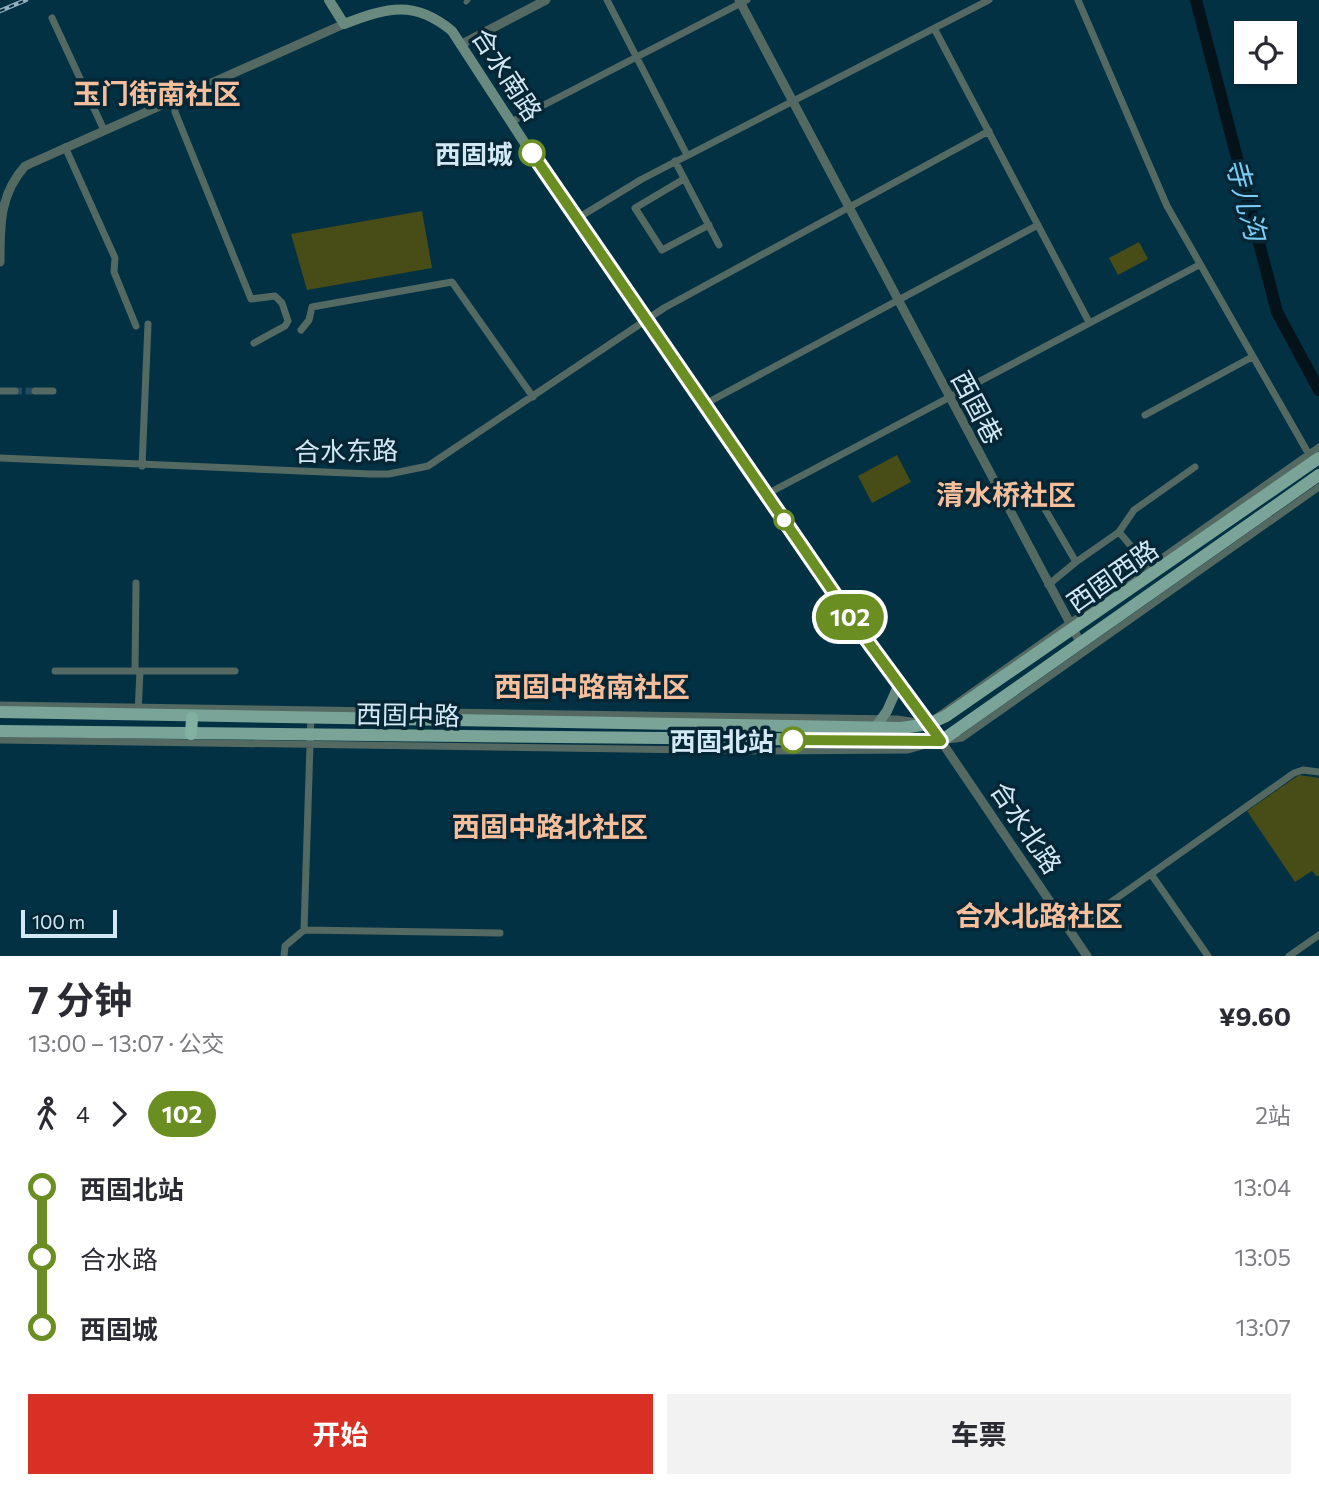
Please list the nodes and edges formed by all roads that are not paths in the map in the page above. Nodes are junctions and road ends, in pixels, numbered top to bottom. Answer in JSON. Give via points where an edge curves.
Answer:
{"nodes":[{"id":1,"x":330,"y":0,"type":"edge"},
{"id":2,"x":546,"y":0,"type":"edge"},
{"id":3,"x":607,"y":0,"type":"edge"},
{"id":4,"x":989,"y":0,"type":"edge"},
{"id":5,"x":1078,"y":0,"type":"edge"},
{"id":6,"x":742,"y":1,"type":"edge"},
{"id":7,"x":52,"y":18,"type":"dead end"},
{"id":8,"x":344,"y":24,"type":"junction"},
{"id":9,"x":934,"y":30,"type":"junction"},
{"id":10,"x":462,"y":44,"type":"junction"},
{"id":11,"x":636,"y":57,"type":"junction"},
{"id":12,"x":175,"y":99,"type":"junction"},
{"id":13,"x":792,"y":100,"type":"junction"},
{"id":14,"x":511,"y":122,"type":"junction"},
{"id":15,"x":104,"y":130,"type":"junction"},
{"id":16,"x":989,"y":131,"type":"junction"},
{"id":17,"x":65,"y":147,"type":"junction"},
{"id":18,"x":687,"y":155,"type":"junction"},
{"id":19,"x":675,"y":161,"type":"junction"},
{"id":20,"x":0,"y":176,"type":"edge"},
{"id":21,"x":684,"y":179,"type":"junction"},
{"id":22,"x":10,"y":180,"type":"junction"},
{"id":23,"x":849,"y":207,"type":"junction"},
{"id":24,"x":578,"y":218,"type":"junction"},
{"id":25,"x":1038,"y":225,"type":"junction"},
{"id":26,"x":709,"y":226,"type":"junction"},
{"id":27,"x":719,"y":245,"type":"dead end"},
{"id":28,"x":0,"y":262,"type":"edge"},
{"id":29,"x":1199,"y":265,"type":"junction"},
{"id":30,"x":899,"y":301,"type":"junction"},
{"id":31,"x":647,"y":320,"type":"junction"},
{"id":32,"x":1089,"y":322,"type":"junction"},
{"id":33,"x":148,"y":324,"type":"dead end"},
{"id":34,"x":136,"y":326,"type":"dead end"},
{"id":35,"x":301,"y":330,"type":"dead end"},
{"id":36,"x":254,"y":343,"type":"dead end"},
{"id":37,"x":1252,"y":357,"type":"junction"},
{"id":38,"x":0,"y":391,"type":"edge"},
{"id":39,"x":15,"y":391,"type":"tunnel mouth"},
{"id":40,"x":35,"y":391,"type":"tunnel mouth"},
{"id":41,"x":53,"y":391,"type":"dead end"},
{"id":42,"x":533,"y":397,"type":"junction"},
{"id":43,"x":949,"y":397,"type":"junction"},
{"id":44,"x":705,"y":404,"type":"junction"},
{"id":45,"x":1145,"y":415,"type":"dead end"},
{"id":46,"x":1319,"y":447,"type":"edge"},
{"id":47,"x":0,"y":458,"type":"edge"},
{"id":48,"x":1314,"y":458,"type":"edge"},
{"id":49,"x":142,"y":466,"type":"junction"},
{"id":50,"x":1195,"y":467,"type":"dead end"},
{"id":51,"x":1319,"y":475,"type":"edge"},
{"id":52,"x":1032,"y":487,"type":"dead end"},
{"id":53,"x":1319,"y":487,"type":"edge"},
{"id":54,"x":767,"y":494,"type":"junction"},
{"id":55,"x":1119,"y":533,"type":"junction"},
{"id":56,"x":1142,"y":559,"type":"dead end"},
{"id":57,"x":1076,"y":562,"type":"junction"},
{"id":58,"x":136,"y":583,"type":"dead end"},
{"id":59,"x":1048,"y":585,"type":"junction"},
{"id":60,"x":1070,"y":626,"type":"junction"},
{"id":61,"x":1080,"y":642,"type":"junction"},
{"id":62,"x":55,"y":671,"type":"dead end"},
{"id":63,"x":137,"y":671,"type":"junction"},
{"id":64,"x":235,"y":671,"type":"dead end"},
{"id":65,"x":899,"y":684,"type":"junction"},
{"id":66,"x":0,"y":705,"type":"edge"},
{"id":67,"x":0,"y":712,"type":"edge"},
{"id":68,"x":138,"y":712,"type":"junction"},
{"id":69,"x":311,"y":715,"type":"junction"},
{"id":70,"x":192,"y":718,"type":"junction"},
{"id":71,"x":879,"y":723,"type":"junction"},
{"id":72,"x":929,"y":724,"type":"junction"},
{"id":73,"x":668,"y":725,"type":"junction"},
{"id":74,"x":0,"y":731,"type":"edge"},
{"id":75,"x":191,"y":734,"type":"junction"},
{"id":76,"x":311,"y":739,"type":"junction"},
{"id":77,"x":0,"y":740,"type":"edge"},
{"id":78,"x":668,"y":740,"type":"junction"},
{"id":79,"x":941,"y":741,"type":"junction"},
{"id":80,"x":1319,"y":772,"type":"edge"},
{"id":81,"x":1150,"y":874,"type":"junction"},
{"id":82,"x":304,"y":930,"type":"junction"},
{"id":83,"x":1070,"y":931,"type":"junction"},
{"id":84,"x":500,"y":933,"type":"dead end"},
{"id":85,"x":1319,"y":935,"type":"edge"},
{"id":86,"x":284,"y":956,"type":"edge"},
{"id":87,"x":1087,"y":956,"type":"edge"},
{"id":88,"x":1208,"y":956,"type":"edge"},
{"id":89,"x":1289,"y":956,"type":"edge"}],
"edges":[{"from":1,"to":8,"type":"main road"},
{"from":2,"to":10,"type":"street"},
{"from":3,"to":11,"type":"street"},
{"from":4,"to":9,"type":"street"},
{"from":5,"to":29,"type":"street","via":[[1167,206]]},
{"from":6,"to":11,"type":"street"},
{"from":6,"to":13,"type":"street","name":"西固巷"},
{"from":7,"to":15,"type":"street"},
{"from":8,"to":10,"type":"main road","name":"合水南路","via":[[396,5],[411,5],[430,9]]},
{"from":8,"to":12,"type":"street"},
{"from":9,"to":13,"type":"street"},
{"from":9,"to":16,"type":"street"},
{"from":10,"to":14,"type":"main road","name":"合水南路"},
{"from":11,"to":14,"type":"street"},
{"from":11,"to":18,"type":"street"},
{"from":12,"to":15,"type":"street"},
{"from":12,"to":36,"type":"street","via":[[176,112],[251,299],[275,296],[288,321]]},
{"from":13,"to":18,"type":"street"},
{"from":13,"to":23,"type":"street","name":"西固巷"},
{"from":14,"to":24,"type":"main road","name":"合水南路"},
{"from":15,"to":17,"type":"street"},
{"from":16,"to":23,"type":"street"},
{"from":16,"to":25,"type":"street"},
{"from":17,"to":22,"type":"street","via":[[25,166]]},
{"from":17,"to":34,"type":"street","via":[[115,258],[114,272]]},
{"from":18,"to":19,"type":"street"},
{"from":19,"to":21,"type":"street"},
{"from":19,"to":24,"type":"street"},
{"from":20,"to":22,"type":"street"},
{"from":21,"to":26,"type":"street"},
{"from":21,"to":26,"type":"street","via":[[635,208],[662,250]]},
{"from":22,"to":28,"type":"street","via":[[0,207]]},
{"from":23,"to":30,"type":"street","name":"西固巷"},
{"from":23,"to":31,"type":"street","name":"合水东路"},
{"from":24,"to":31,"type":"main road","name":"合水南路"},
{"from":25,"to":30,"type":"street"},
{"from":25,"to":32,"type":"street"},
{"from":26,"to":27,"type":"street"},
{"from":29,"to":32,"type":"street"},
{"from":29,"to":37,"type":"street"},
{"from":30,"to":43,"type":"street","name":"西固巷"},
{"from":30,"to":44,"type":"street"},
{"from":31,"to":42,"type":"street","name":"合水东路"},
{"from":31,"to":44,"type":"main road","name":"合水南路"},
{"from":32,"to":43,"type":"street"},
{"from":33,"to":49,"type":"street"},
{"from":35,"to":42,"type":"street","via":[[312,307],[452,282]]},
{"from":37,"to":45,"type":"street"},
{"from":37,"to":48,"type":"street"},
{"from":38,"to":39,"type":"street"},
{"from":40,"to":41,"type":"street"},
{"from":42,"to":49,"type":"street","name":"合水东路","via":[[439,461],[402,472]]},
{"from":43,"to":54,"type":"street"},
{"from":43,"to":59,"type":"street","name":"西固巷"},
{"from":44,"to":54,"type":"main road","name":"合水南路"},
{"from":46,"to":48,"type":"street"},
{"from":47,"to":49,"type":"street","name":"合水东路"},
{"from":48,"to":60,"type":"main road","name":"西固西路"},
{"from":50,"to":55,"type":"street","via":[[1134,510]]},
{"from":51,"to":61,"type":"main road","name":"西固西路"},
{"from":52,"to":57,"type":"street"},
{"from":53,"to":79,"type":"street","via":[[962,738]]},
{"from":54,"to":65,"type":"main road","name":"合水南路"},
{"from":55,"to":56,"type":"street"},
{"from":55,"to":57,"type":"street"},
{"from":57,"to":59,"type":"street"},
{"from":58,"to":63,"type":"street"},
{"from":59,"to":60,"type":"street","name":"西固巷"},
{"from":60,"to":61,"type":"street","name":"西固巷"},
{"from":60,"to":72,"type":"main road","name":"西固西路"},
{"from":61,"to":79,"type":"main road","name":"西固西路"},
{"from":62,"to":63,"type":"street"},
{"from":63,"to":64,"type":"street"},
{"from":63,"to":68,"type":"street"},
{"from":65,"to":71,"type":"main road"},
{"from":65,"to":72,"type":"main road","name":"合水南路"},
{"from":66,"to":68,"type":"street"},
{"from":67,"to":68,"type":"main road","name":"西固中路"},
{"from":68,"to":69,"type":"street"},
{"from":68,"to":70,"type":"main road","name":"西固中路"},
{"from":69,"to":70,"type":"main road","name":"西固中路"},
{"from":69,"to":71,"type":"street"},
{"from":69,"to":73,"type":"main road","name":"西固中路"},
{"from":69,"to":76,"type":"street"},
{"from":70,"to":75,"type":"highway"},
{"from":71,"to":72,"type":"main road","name":"西固中路"},
{"from":71,"to":73,"type":"main road","name":"西固中路"},
{"from":72,"to":79,"type":"main road","name":"合水北路"},
{"from":73,"to":78,"type":"main road"},
{"from":74,"to":75,"type":"main road","name":"西固中路"},
{"from":75,"to":76,"type":"main road","name":"西固中路"},
{"from":76,"to":77,"type":"street"},
{"from":76,"to":78,"type":"main road","name":"西固中路"},
{"from":76,"to":79,"type":"street","via":[[894,751]]},
{"from":76,"to":82,"type":"street"},
{"from":78,"to":79,"type":"main road","name":"西固中路"},
{"from":79,"to":83,"type":"street","name":"合水北路"},
{"from":80,"to":81,"type":"street","via":[[1294,773]]},
{"from":81,"to":83,"type":"street"},
{"from":81,"to":88,"type":"street"},
{"from":82,"to":84,"type":"street"},
{"from":82,"to":86,"type":"street","via":[[285,946]]},
{"from":83,"to":87,"type":"street","name":"合水北路"},
{"from":85,"to":89,"type":"street"}]}
